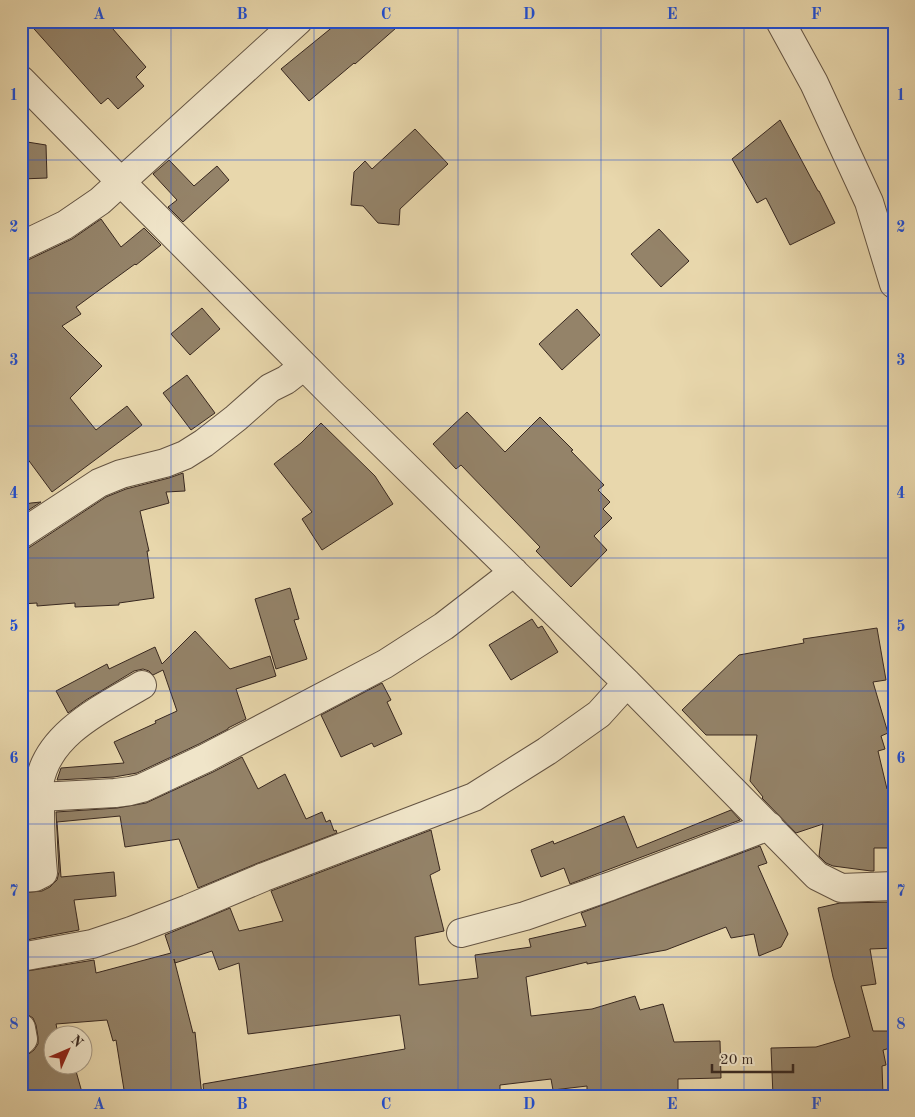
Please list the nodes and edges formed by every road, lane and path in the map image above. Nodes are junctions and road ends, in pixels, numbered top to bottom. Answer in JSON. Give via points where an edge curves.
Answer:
{"nodes":[{"id":1,"x":298,"y":21,"type":"edge"},
{"id":2,"x":780,"y":21,"type":"edge"},
{"id":3,"x":21,"y":80,"type":"edge"},
{"id":4,"x":121,"y":182,"type":"junction"},
{"id":5,"x":21,"y":246,"type":"edge"},
{"id":6,"x":894,"y":284,"type":"edge"},
{"id":7,"x":304,"y":366,"type":"junction"},
{"id":8,"x":21,"y":534,"type":"edge"},
{"id":9,"x":514,"y":572,"type":"junction"},
{"id":10,"x":627,"y":683,"type":"junction"},
{"id":11,"x":142,"y":685,"type":"dead end"},
{"id":12,"x":30,"y":796,"type":"edge"},
{"id":13,"x":769,"y":826,"type":"junction"},
{"id":14,"x":21,"y":878,"type":"edge"},
{"id":15,"x":894,"y":886,"type":"edge"},
{"id":16,"x":460,"y":933,"type":"dead end"},
{"id":17,"x":21,"y":957,"type":"edge"},
{"id":18,"x":21,"y":1028,"type":"edge"},
{"id":19,"x":21,"y":1041,"type":"edge"}],
"edges":[{"from":1,"to":4,"type":"street"},
{"from":2,"to":6,"type":"street","via":[[814,83],[869,202]]},
{"from":3,"to":4,"type":"street"},
{"from":4,"to":5,"type":"street","via":[[65,225]]},
{"from":4,"to":7,"type":"street"},
{"from":7,"to":8,"type":"street","via":[[270,388],[236,418],[185,455],[99,483]]},
{"from":7,"to":9,"type":"street"},
{"from":9,"to":10,"type":"street"},
{"from":9,"to":12,"type":"street","via":[[444,626],[385,664],[164,778],[130,791]]},
{"from":10,"to":13,"type":"street"},
{"from":10,"to":17,"type":"street","via":[[599,714],[474,797],[264,876],[130,931],[92,944]]},
{"from":11,"to":12,"type":"street","via":[[97,712],[59,742],[38,787]]},
{"from":12,"to":14,"type":"street","via":[[43,873]]},
{"from":13,"to":15,"type":"street","via":[[817,876],[841,888]]},
{"from":13,"to":16,"type":"street","via":[[525,916]]},
{"from":18,"to":19,"type":"street"}]}
